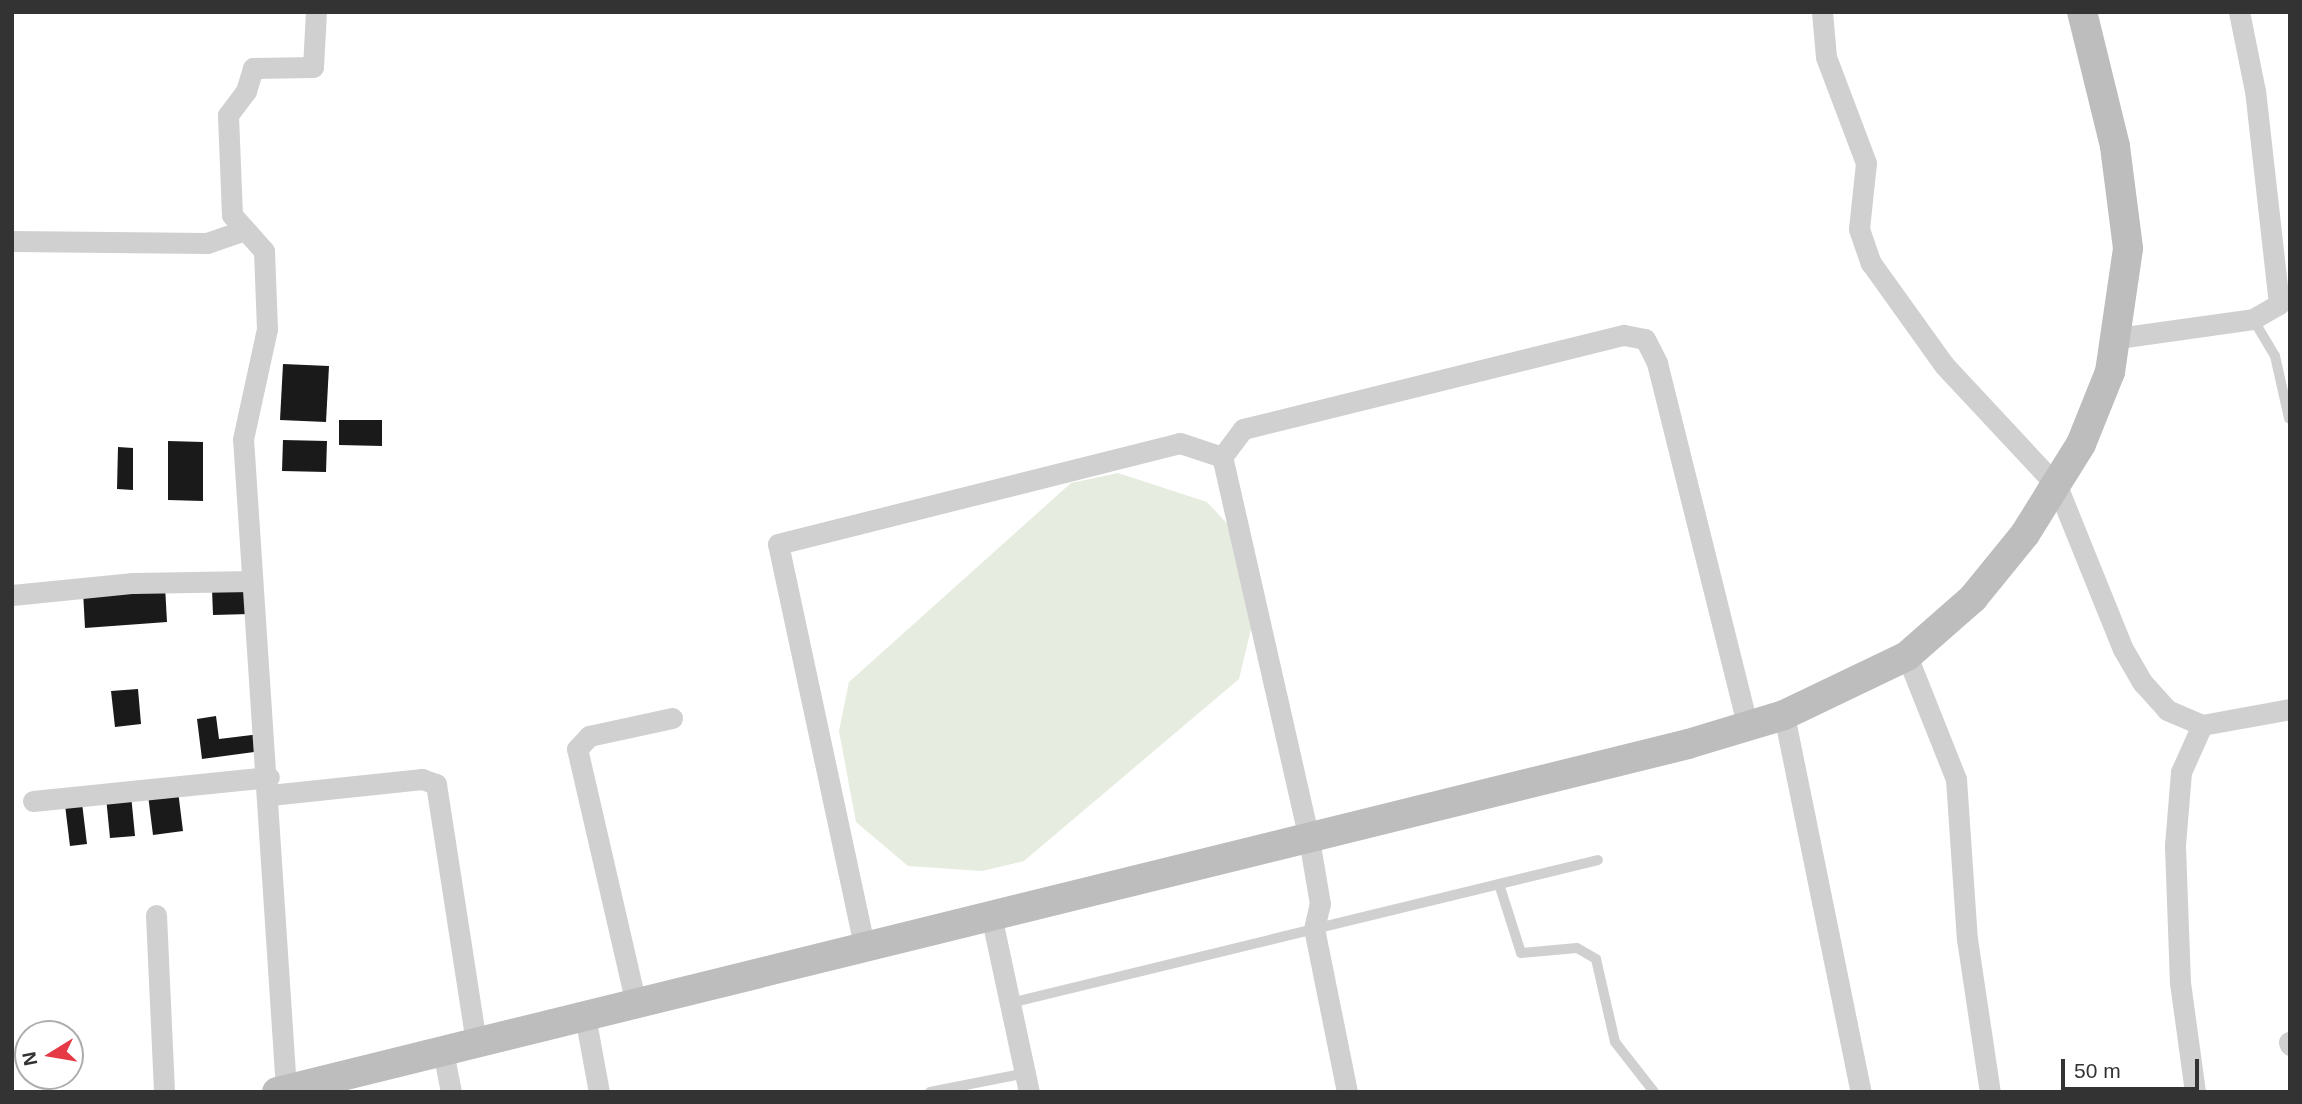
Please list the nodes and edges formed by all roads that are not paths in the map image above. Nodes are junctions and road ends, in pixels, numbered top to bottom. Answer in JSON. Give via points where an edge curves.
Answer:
{"nodes":[{"id":1,"x":316,"y":12,"type":"edge"},
{"id":2,"x":1822,"y":12,"type":"edge"},
{"id":3,"x":2082,"y":12,"type":"edge"},
{"id":4,"x":2239,"y":12,"type":"edge"},
{"id":5,"x":244,"y":230,"type":"junction"},
{"id":6,"x":12,"y":241,"type":"edge"},
{"id":7,"x":2252,"y":319,"type":"junction"},
{"id":8,"x":2118,"y":338,"type":"junction"},
{"id":9,"x":2289,"y":418,"type":"edge"},
{"id":10,"x":1222,"y":457,"type":"junction"},
{"id":11,"x":2057,"y":486,"type":"junction"},
{"id":12,"x":252,"y":581,"type":"junction"},
{"id":13,"x":12,"y":595,"type":"edge"},
{"id":14,"x":1907,"y":656,"type":"junction"},
{"id":15,"x":2290,"y":709,"type":"edge"},
{"id":16,"x":1784,"y":715,"type":"junction"},
{"id":17,"x":672,"y":718,"type":"dead end"},
{"id":18,"x":2202,"y":725,"type":"junction"},
{"id":19,"x":1748,"y":727,"type":"junction"},
{"id":20,"x":269,"y":786,"type":"junction"},
{"id":21,"x":33,"y":800,"type":"dead end"},
{"id":22,"x":1309,"y":839,"type":"junction"},
{"id":23,"x":1598,"y":860,"type":"dead end"},
{"id":24,"x":1499,"y":884,"type":"junction"},
{"id":25,"x":156,"y":915,"type":"dead end"},
{"id":26,"x":991,"y":915,"type":"junction"},
{"id":27,"x":1314,"y":929,"type":"junction"},
{"id":28,"x":864,"y":945,"type":"junction"},
{"id":29,"x":1010,"y":1003,"type":"junction"},
{"id":30,"x":636,"y":1004,"type":"junction"},
{"id":31,"x":585,"y":1016,"type":"junction"},
{"id":32,"x":476,"y":1043,"type":"junction"},
{"id":33,"x":443,"y":1051,"type":"junction"},
{"id":34,"x":1028,"y":1083,"type":"edge"},
{"id":35,"x":282,"y":1091,"type":"edge"},
{"id":36,"x":164,"y":1092,"type":"edge"},
{"id":37,"x":451,"y":1092,"type":"edge"},
{"id":38,"x":599,"y":1092,"type":"edge"},
{"id":39,"x":930,"y":1092,"type":"edge"},
{"id":40,"x":1347,"y":1092,"type":"edge"},
{"id":41,"x":1654,"y":1092,"type":"edge"},
{"id":42,"x":1861,"y":1092,"type":"edge"},
{"id":43,"x":1990,"y":1092,"type":"edge"},
{"id":44,"x":2195,"y":1092,"type":"edge"}],
"edges":[{"from":1,"to":5,"type":"street","via":[[313,67],[253,68],[246,91],[229,111],[232,215]]},
{"from":2,"to":11,"type":"street","via":[[1826,57],[1866,163],[1859,229],[1871,263],[1944,365]]},
{"from":3,"to":8,"type":"street","via":[[2125,202],[2128,248]]},
{"from":4,"to":7,"type":"street","via":[[2280,288],[2279,304]]},
{"from":5,"to":6,"type":"street","via":[[207,243]]},
{"from":5,"to":12,"type":"street","via":[[262,246],[267,313],[243,439]]},
{"from":7,"to":8,"type":"street"},
{"from":7,"to":9,"type":"lane","via":[[2275,356]]},
{"from":8,"to":11,"type":"street","via":[[2098,410]]},
{"from":10,"to":19,"type":"street","via":[[1243,429],[1624,335],[1645,339],[1657,363]]},
{"from":10,"to":22,"type":"street"},
{"from":10,"to":28,"type":"street","via":[[1180,443],[778,544]]},
{"from":11,"to":14,"type":"street","via":[[1973,598]]},
{"from":11,"to":18,"type":"street","via":[[2129,660],[2167,710]]},
{"from":12,"to":13,"type":"street","via":[[133,583]]},
{"from":12,"to":20,"type":"street"},
{"from":14,"to":16,"type":"street"},
{"from":14,"to":43,"type":"street","via":[[1956,779],[1966,939]]},
{"from":15,"to":18,"type":"street"},
{"from":16,"to":19,"type":"street"},
{"from":16,"to":42,"type":"street"},
{"from":17,"to":30,"type":"street","via":[[589,736],[576,749]]},
{"from":18,"to":44,"type":"street","via":[[2181,772],[2175,845],[2180,984]]},
{"from":19,"to":22,"type":"street"},
{"from":20,"to":21,"type":"street"},
{"from":20,"to":32,"type":"street","via":[[422,779],[436,784]]},
{"from":20,"to":35,"type":"street"},
{"from":22,"to":26,"type":"street"},
{"from":22,"to":27,"type":"street","via":[[1320,904]]},
{"from":23,"to":24,"type":"lane"},
{"from":24,"to":27,"type":"lane"},
{"from":24,"to":41,"type":"lane","via":[[1521,953],[1577,948],[1596,959],[1615,1042]]},
{"from":25,"to":36,"type":"street"},
{"from":26,"to":28,"type":"street"},
{"from":26,"to":29,"type":"street"},
{"from":27,"to":29,"type":"lane"},
{"from":27,"to":40,"type":"street"},
{"from":28,"to":30,"type":"street"},
{"from":29,"to":34,"type":"street"},
{"from":30,"to":31,"type":"street"},
{"from":31,"to":32,"type":"street"},
{"from":31,"to":38,"type":"street"},
{"from":32,"to":33,"type":"street"},
{"from":33,"to":35,"type":"street"},
{"from":33,"to":37,"type":"street"},
{"from":34,"to":39,"type":"lane"}]}
